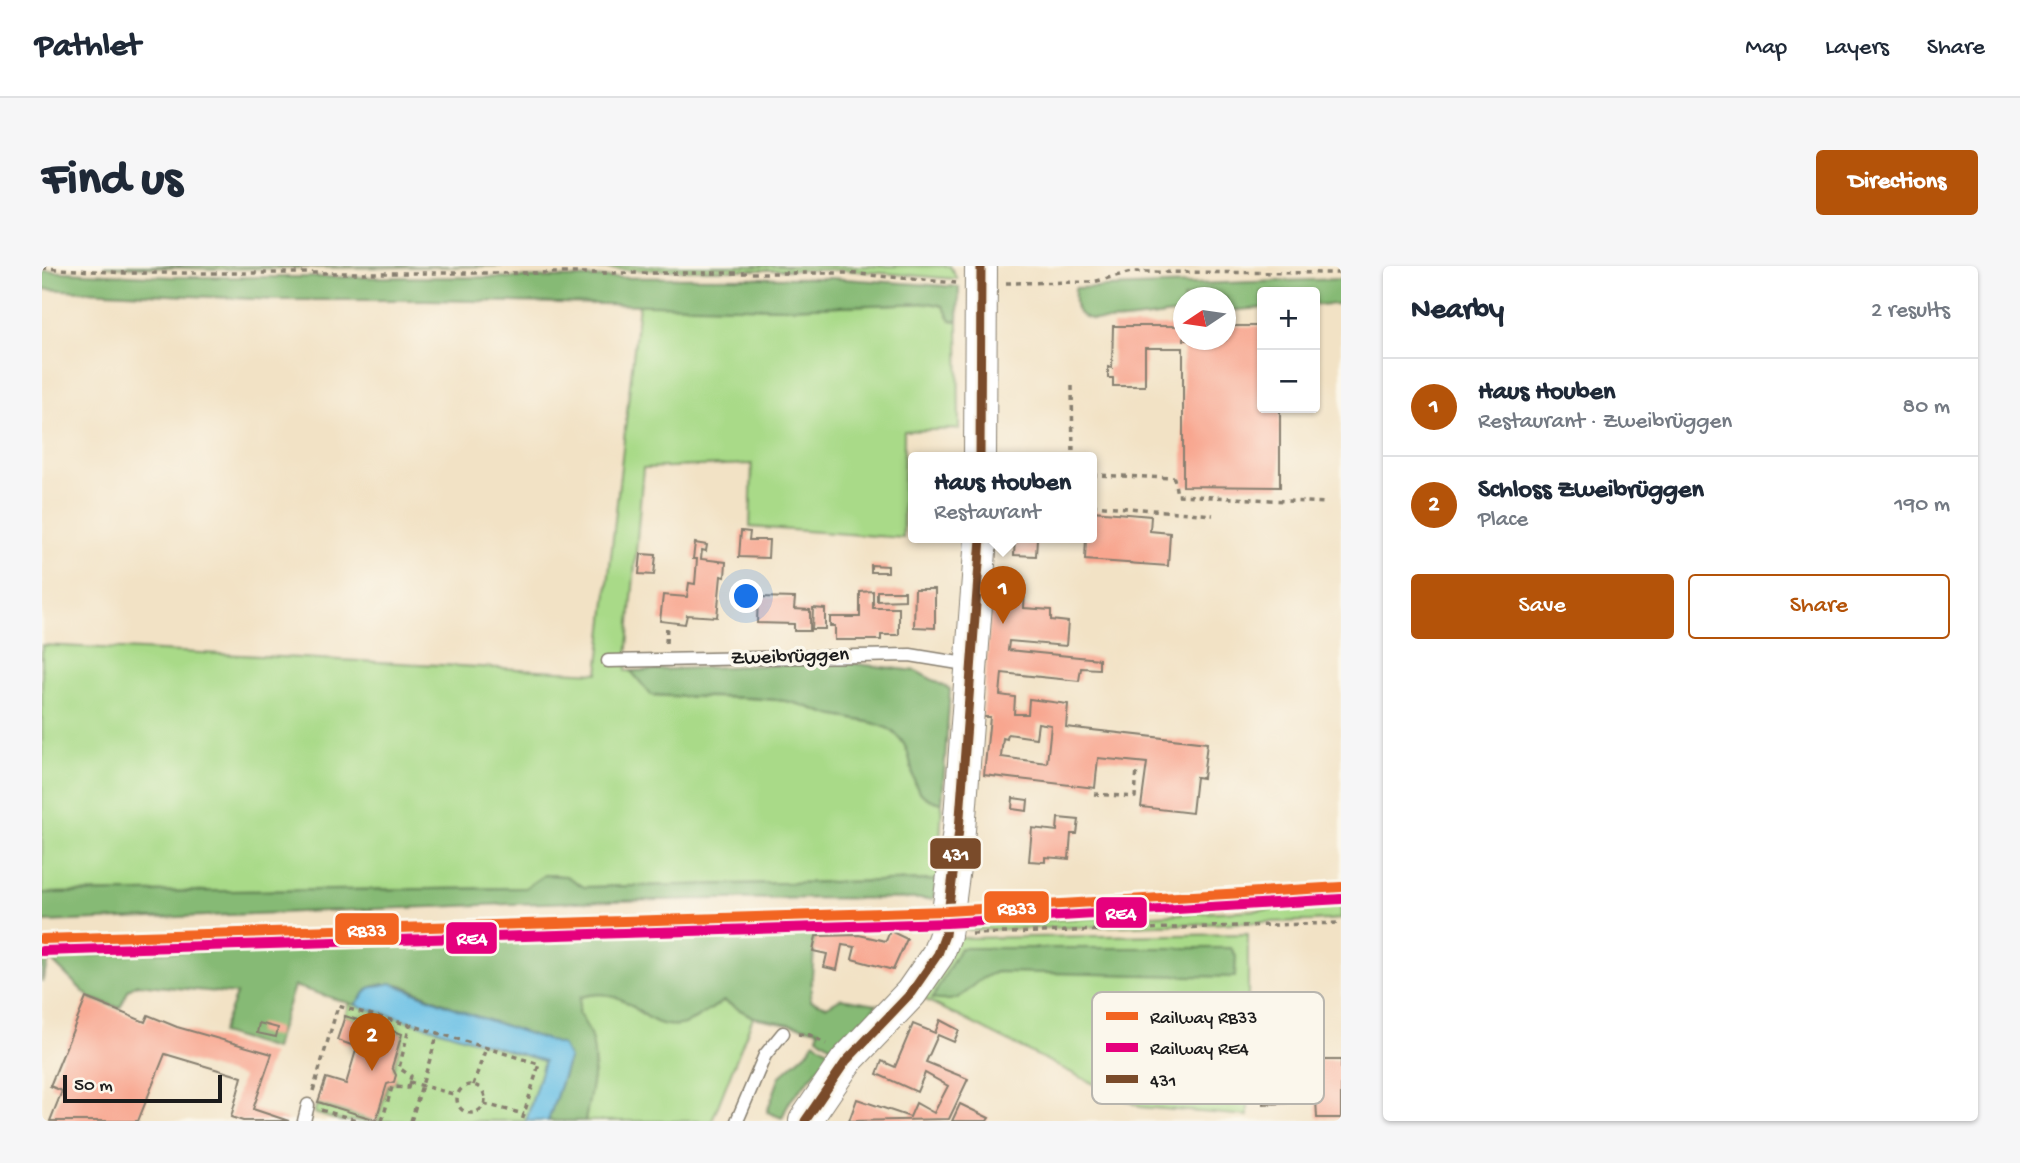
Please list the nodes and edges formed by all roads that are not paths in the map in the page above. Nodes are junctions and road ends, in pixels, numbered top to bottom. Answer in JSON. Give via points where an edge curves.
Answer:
{"nodes":[{"id":1,"x":981,"y":275,"type":"edge"},
{"id":2,"x":980,"y":452,"type":"edge"},
{"id":3,"x":981,"y":543,"type":"edge"},
{"id":4,"x":608,"y":661,"type":"dead end"},
{"id":5,"x":971,"y":665,"type":"junction"},
{"id":6,"x":783,"y":1033,"type":"road end"},
{"id":7,"x":309,"y":1105,"type":"road end"},
{"id":8,"x":304,"y":1121,"type":"edge"},
{"id":9,"x":737,"y":1121,"type":"edge"},
{"id":10,"x":806,"y":1121,"type":"edge"}],
"edges":[{"from":1,"to":2,"type":"street"},
{"from":3,"to":5,"type":"street"},
{"from":4,"to":5,"type":"lane","name":"Zweibrüggen","via":[[910,655]]},
{"from":5,"to":10,"type":"street","via":[[959,830],[945,935],[938,954],[911,993],[846,1061]]},
{"from":6,"to":9,"type":"lane","via":[[765,1055]]},
{"from":7,"to":8,"type":"lane"}]}
